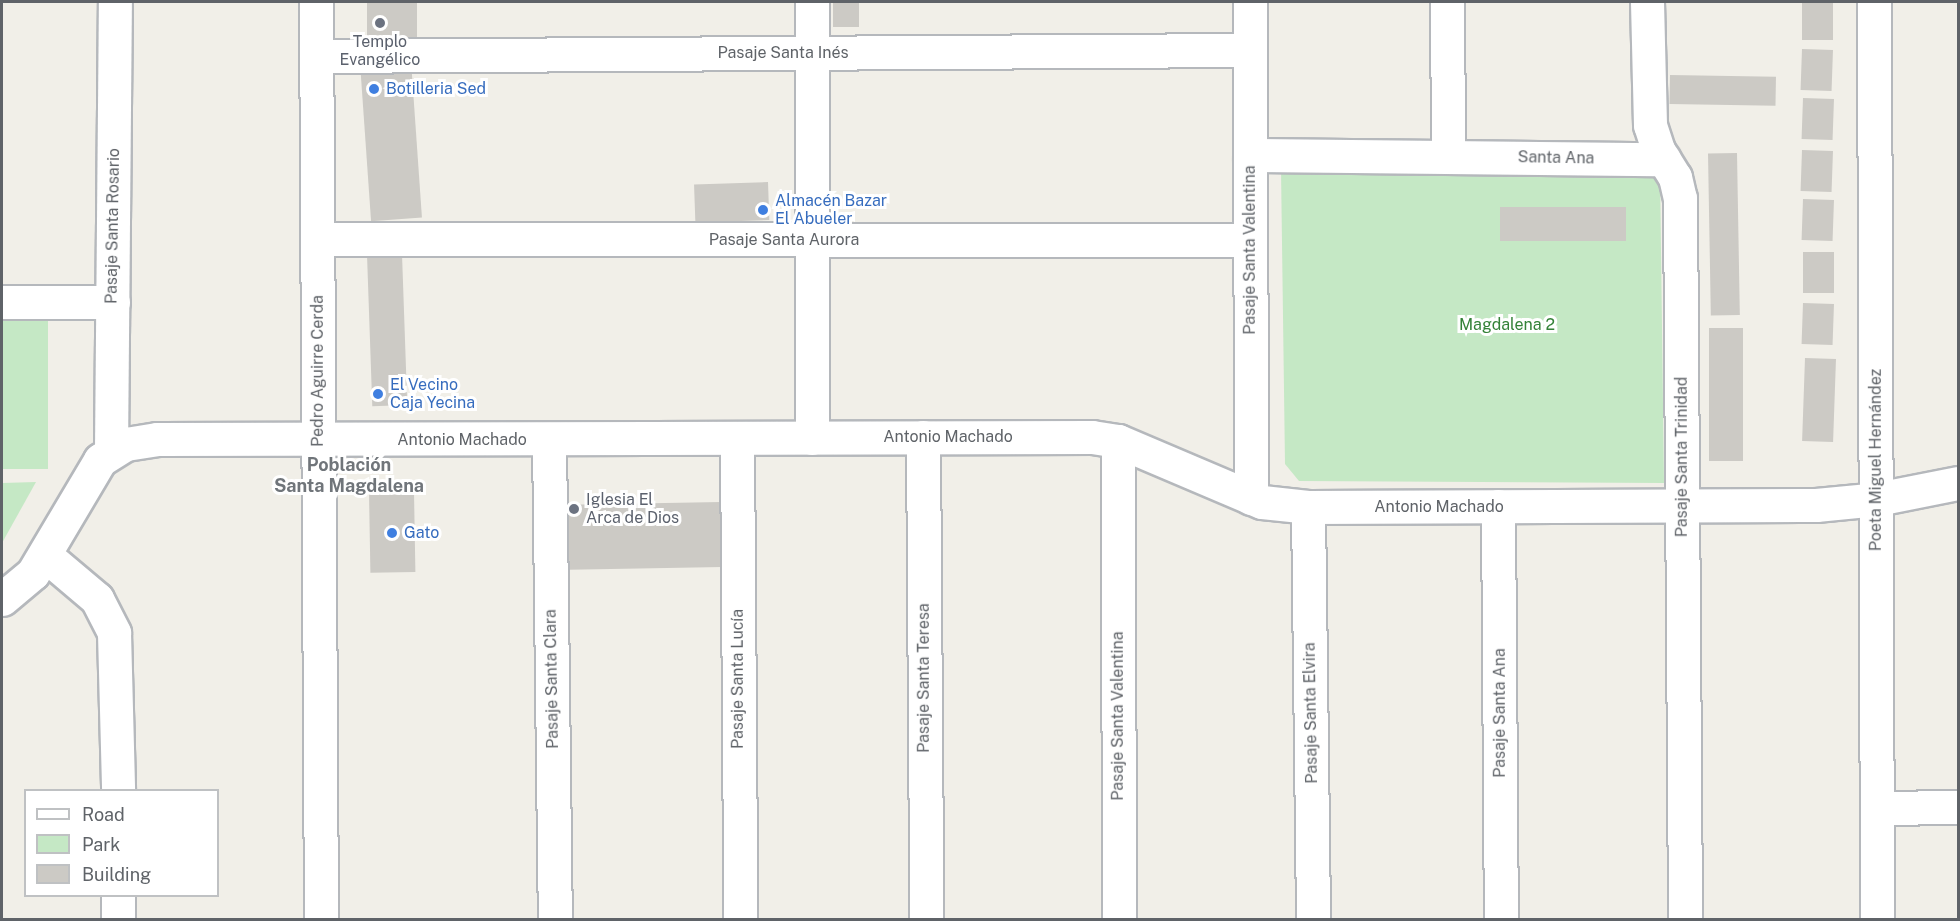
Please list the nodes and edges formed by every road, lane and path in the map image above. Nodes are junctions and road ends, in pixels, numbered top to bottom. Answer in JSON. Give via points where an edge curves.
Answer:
{"nodes":[{"id":1,"x":115,"y":2,"type":"edge"},
{"id":2,"x":316,"y":2,"type":"edge"},
{"id":3,"x":812,"y":2,"type":"edge"},
{"id":4,"x":1250,"y":2,"type":"edge"},
{"id":5,"x":1447,"y":2,"type":"edge"},
{"id":6,"x":1647,"y":2,"type":"edge"},
{"id":7,"x":1874,"y":2,"type":"edge"},
{"id":8,"x":1250,"y":50,"type":"junction"},
{"id":9,"x":812,"y":53,"type":"junction"},
{"id":10,"x":316,"y":56,"type":"junction"},
{"id":11,"x":1250,"y":155,"type":"junction"},
{"id":12,"x":1448,"y":157,"type":"junction"},
{"id":13,"x":1664,"y":159,"type":"junction"},
{"id":14,"x":317,"y":239,"type":"junction"},
{"id":15,"x":812,"y":240,"type":"junction"},
{"id":16,"x":1250,"y":240,"type":"junction"},
{"id":17,"x":2,"y":302,"type":"edge"},
{"id":18,"x":112,"y":302,"type":"junction"},
{"id":19,"x":923,"y":437,"type":"junction"},
{"id":20,"x":736,"y":438,"type":"junction"},
{"id":21,"x":812,"y":438,"type":"junction"},
{"id":22,"x":549,"y":439,"type":"junction"},
{"id":23,"x":318,"y":440,"type":"junction"},
{"id":24,"x":1118,"y":441,"type":"junction"},
{"id":25,"x":111,"y":451,"type":"junction"},
{"id":26,"x":1959,"y":483,"type":"edge"},
{"id":27,"x":1251,"y":498,"type":"junction"},
{"id":28,"x":1877,"y":499,"type":"junction"},
{"id":29,"x":1682,"y":505,"type":"junction"},
{"id":30,"x":1498,"y":506,"type":"junction"},
{"id":31,"x":1308,"y":507,"type":"junction"},
{"id":32,"x":45,"y":555,"type":"junction"},
{"id":33,"x":2,"y":599,"type":"edge"},
{"id":34,"x":118,"y":789,"type":"edge"},
{"id":35,"x":1959,"y":807,"type":"edge"},
{"id":36,"x":1876,"y":808,"type":"junction"},
{"id":37,"x":118,"y":897,"type":"edge"},
{"id":38,"x":118,"y":920,"type":"edge"},
{"id":39,"x":321,"y":920,"type":"edge"},
{"id":40,"x":555,"y":920,"type":"edge"},
{"id":41,"x":740,"y":920,"type":"edge"},
{"id":42,"x":926,"y":920,"type":"edge"},
{"id":43,"x":1119,"y":920,"type":"edge"},
{"id":44,"x":1313,"y":920,"type":"edge"},
{"id":45,"x":1501,"y":920,"type":"edge"},
{"id":46,"x":1685,"y":920,"type":"edge"},
{"id":47,"x":1877,"y":920,"type":"edge"}],
"edges":[{"from":1,"to":18,"type":"street","name":"Pasaje Santa Rosario"},
{"from":2,"to":10,"type":"street","name":"Pedro Aguirre Cerda"},
{"from":3,"to":9,"type":"street"},
{"from":4,"to":8,"type":"street","name":"Pasaje Santa Valentina"},
{"from":5,"to":12,"type":"street"},
{"from":6,"to":13,"type":"street","name":"Pasaje Santa Trinidad","via":[[1650,125]]},
{"from":7,"to":28,"type":"street","name":"Poeta Miguel Hernández"},
{"from":8,"to":9,"type":"street","name":"Pasaje Santa Inés"},
{"from":8,"to":11,"type":"street","name":"Pasaje Santa Valentina"},
{"from":9,"to":10,"type":"street","name":"Pasaje Santa Inés"},
{"from":9,"to":15,"type":"street"},
{"from":10,"to":14,"type":"street","name":"Pedro Aguirre Cerda"},
{"from":11,"to":12,"type":"street","name":"Santa Ana"},
{"from":11,"to":16,"type":"street","name":"Pasaje Santa Valentina"},
{"from":12,"to":13,"type":"street","name":"Santa Ana"},
{"from":13,"to":29,"type":"street","name":"Pasaje Santa Trinidad","via":[[1675,177],[1680,198]]},
{"from":14,"to":15,"type":"street","name":"Pasaje Santa Aurora"},
{"from":14,"to":23,"type":"street","name":"Pedro Aguirre Cerda"},
{"from":15,"to":16,"type":"street","name":"Pasaje Santa Aurora"},
{"from":15,"to":21,"type":"street"},
{"from":16,"to":27,"type":"street","name":"Pasaje Santa Valentina"},
{"from":17,"to":18,"type":"street"},
{"from":18,"to":25,"type":"street","name":"Pasaje Santa Rosario"},
{"from":19,"to":21,"type":"street","name":"Antonio Machado"},
{"from":19,"to":24,"type":"street","name":"Antonio Machado","via":[[1077,436]]},
{"from":19,"to":42,"type":"street","name":"Pasaje Santa Teresa"},
{"from":20,"to":21,"type":"street","name":"Antonio Machado"},
{"from":20,"to":22,"type":"street","name":"Antonio Machado"},
{"from":20,"to":41,"type":"street","name":"Pasaje Santa Lucía"},
{"from":22,"to":23,"type":"street","name":"Antonio Machado"},
{"from":22,"to":40,"type":"street","name":"Pasaje Santa Clara"},
{"from":23,"to":25,"type":"street","name":"Antonio Machado","via":[[157,439]]},
{"from":23,"to":39,"type":"street","name":"Pedro Aguirre Cerda"},
{"from":24,"to":27,"type":"street","name":"Antonio Machado"},
{"from":24,"to":43,"type":"street","name":"Pasaje Santa Valentina"},
{"from":25,"to":32,"type":"street","name":"Antonio Machado","via":[[90,471]]},
{"from":26,"to":28,"type":"street","name":"Antonio Machado"},
{"from":27,"to":31,"type":"street","name":"Antonio Machado"},
{"from":28,"to":29,"type":"street","name":"Antonio Machado","via":[[1816,505]]},
{"from":28,"to":36,"type":"street","name":"Poeta Miguel Hernández"},
{"from":29,"to":30,"type":"street","name":"Antonio Machado"},
{"from":29,"to":46,"type":"street","name":"Pasaje Santa Trinidad"},
{"from":30,"to":31,"type":"street","name":"Antonio Machado"},
{"from":30,"to":45,"type":"street","name":"Pasaje Santa Ana"},
{"from":31,"to":44,"type":"street","name":"Pasaje Santa Elvira"},
{"from":32,"to":33,"type":"street","name":"Antonio Machado","via":[[33,573]]},
{"from":32,"to":34,"type":"street","via":[[97,599],[114,633]]},
{"from":35,"to":36,"type":"street"},
{"from":36,"to":47,"type":"street","name":"Poeta Miguel Hernández"},
{"from":37,"to":38,"type":"street"}]}
